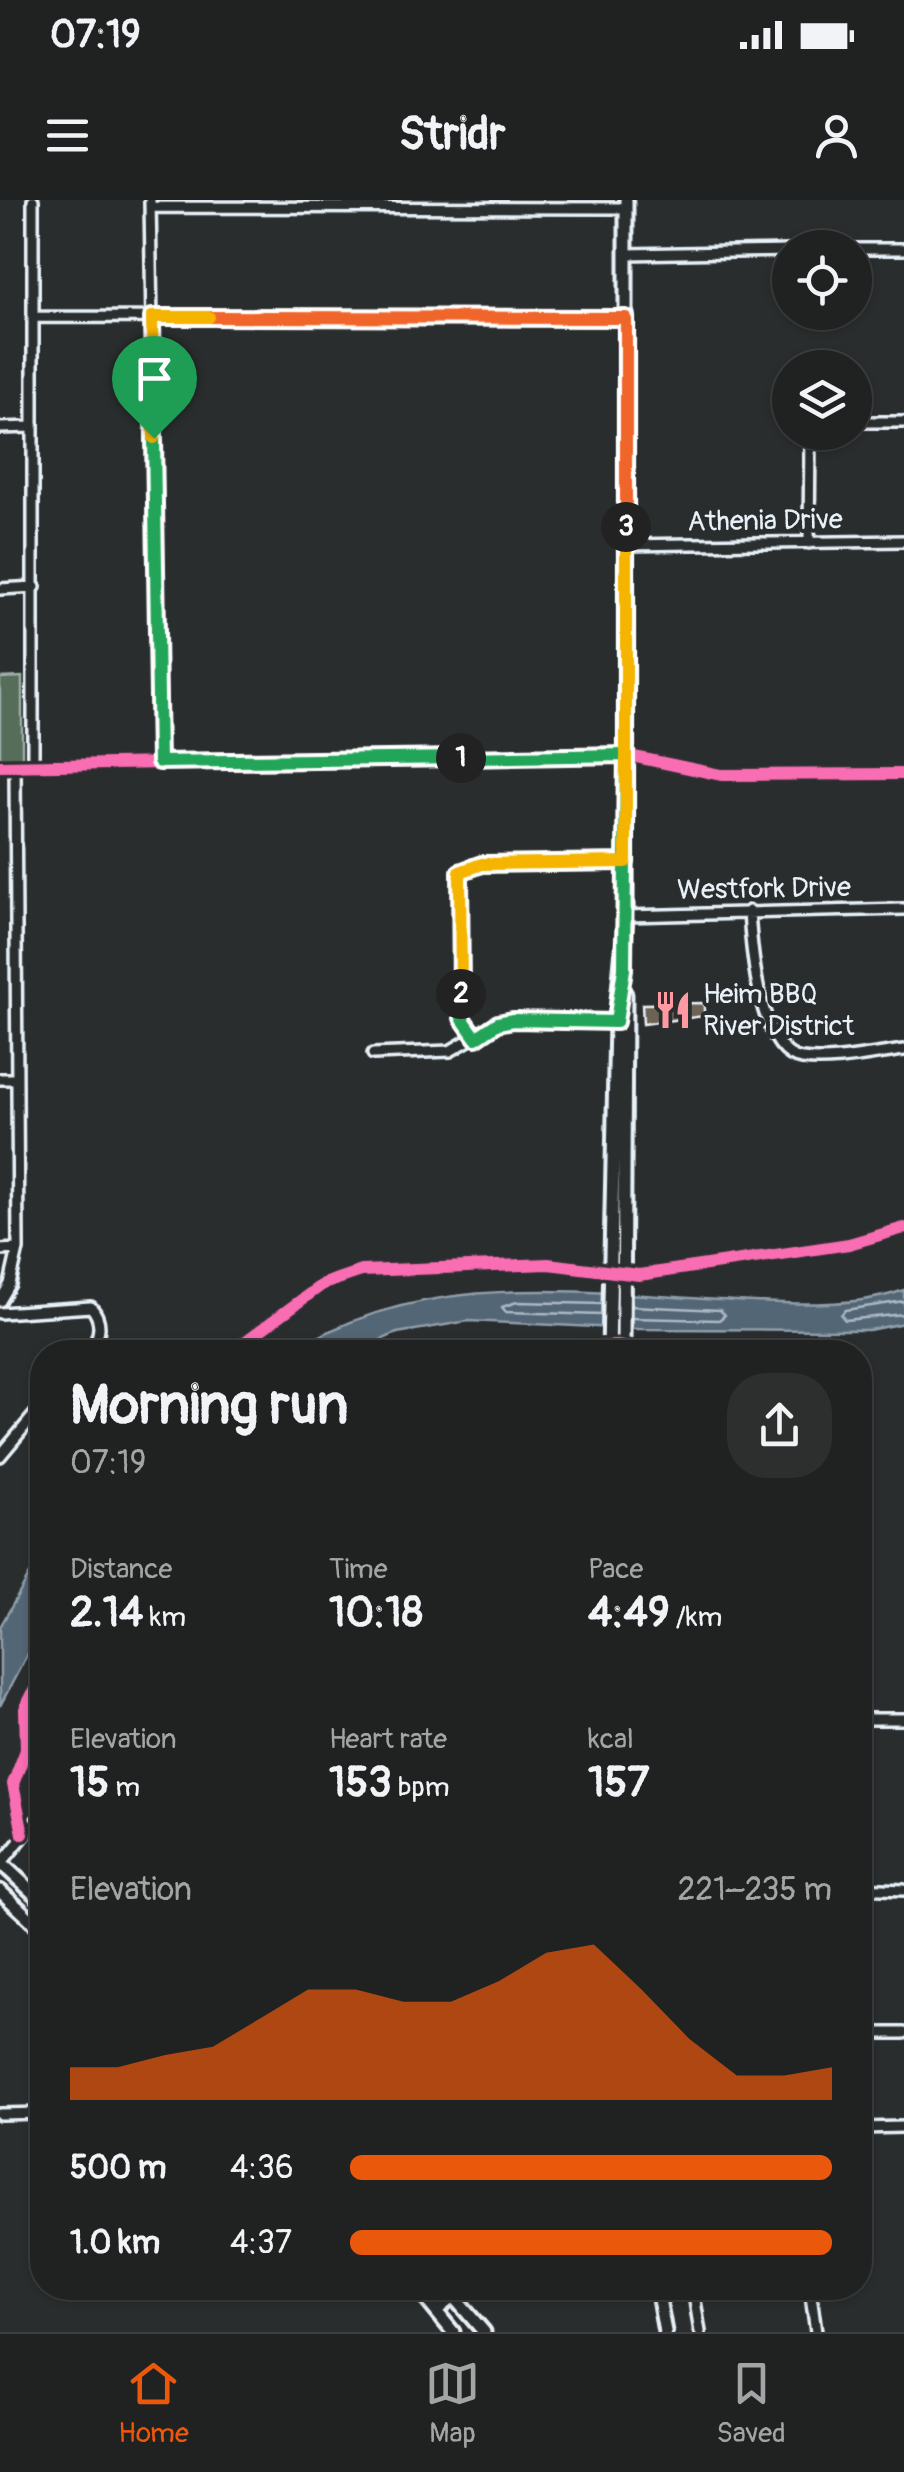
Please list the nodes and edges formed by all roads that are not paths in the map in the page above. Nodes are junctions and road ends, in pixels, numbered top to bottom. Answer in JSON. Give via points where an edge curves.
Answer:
{"nodes":[{"id":1,"x":34,"y":200,"type":"edge"},
{"id":2,"x":150,"y":204,"type":"edge"},
{"id":3,"x":626,"y":204,"type":"edge"},
{"id":4,"x":872,"y":249,"type":"edge"},
{"id":5,"x":904,"y":249,"type":"edge"},
{"id":6,"x":772,"y":250,"type":"edge"},
{"id":7,"x":626,"y":254,"type":"junction"},
{"id":8,"x":34,"y":317,"type":"junction"},
{"id":9,"x":152,"y":317,"type":"junction"},
{"id":10,"x":626,"y":318,"type":"junction"},
{"id":11,"x":872,"y":422,"type":"edge"},
{"id":12,"x":904,"y":422,"type":"edge"},
{"id":13,"x":33,"y":427,"type":"junction"},
{"id":14,"x":0,"y":428,"type":"edge"},
{"id":15,"x":810,"y":450,"type":"edge"},
{"id":16,"x":904,"y":540,"type":"edge"},
{"id":17,"x":809,"y":543,"type":"junction"},
{"id":18,"x":626,"y":545,"type":"junction"},
{"id":19,"x":36,"y":587,"type":"junction"},
{"id":20,"x":0,"y":589,"type":"edge"},
{"id":21,"x":626,"y":755,"type":"junction"},
{"id":22,"x":159,"y":762,"type":"junction"},
{"id":23,"x":33,"y":765,"type":"junction"},
{"id":24,"x":0,"y":766,"type":"edge"},
{"id":25,"x":15,"y":766,"type":"junction"},
{"id":26,"x":904,"y":774,"type":"edge"},
{"id":27,"x":626,"y":862,"type":"junction"},
{"id":28,"x":904,"y":909,"type":"edge"},
{"id":29,"x":749,"y":911,"type":"junction"},
{"id":30,"x":16,"y":912,"type":"junction"},
{"id":31,"x":0,"y":913,"type":"edge"},
{"id":32,"x":626,"y":916,"type":"junction"},
{"id":33,"x":624,"y":974,"type":"junction"},
{"id":34,"x":616,"y":1022,"type":"junction"},
{"id":35,"x":476,"y":1038,"type":"junction"},
{"id":36,"x":904,"y":1050,"type":"edge"},
{"id":37,"x":622,"y":1052,"type":"junction"},
{"id":38,"x":373,"y":1054,"type":"dead end"},
{"id":39,"x":0,"y":1079,"type":"edge"},
{"id":40,"x":16,"y":1079,"type":"junction"},
{"id":41,"x":18,"y":1249,"type":"junction"},
{"id":42,"x":0,"y":1250,"type":"edge"},
{"id":43,"x":616,"y":1254,"type":"junction"},
{"id":44,"x":0,"y":1301,"type":"edge"},
{"id":45,"x":0,"y":1312,"type":"edge"},
{"id":46,"x":95,"y":1340,"type":"edge"},
{"id":47,"x":610,"y":1340,"type":"edge"},
{"id":48,"x":622,"y":1340,"type":"edge"},
{"id":49,"x":30,"y":1420,"type":"edge"},
{"id":50,"x":0,"y":1456,"type":"edge"},
{"id":51,"x":904,"y":1718,"type":"edge"},
{"id":52,"x":872,"y":1719,"type":"edge"},
{"id":53,"x":30,"y":1828,"type":"edge"},
{"id":54,"x":0,"y":1864,"type":"edge"},
{"id":55,"x":872,"y":1889,"type":"edge"},
{"id":56,"x":30,"y":1890,"type":"edge"},
{"id":57,"x":904,"y":1890,"type":"edge"},
{"id":58,"x":0,"y":1891,"type":"edge"},
{"id":59,"x":30,"y":1919,"type":"edge"},
{"id":60,"x":904,"y":2032,"type":"edge"},
{"id":61,"x":872,"y":2033,"type":"edge"},
{"id":62,"x":30,"y":2113,"type":"edge"},
{"id":63,"x":0,"y":2114,"type":"edge"},
{"id":64,"x":903,"y":2127,"type":"edge"},
{"id":65,"x":872,"y":2128,"type":"edge"},
{"id":66,"x":904,"y":2140,"type":"edge"},
{"id":67,"x":428,"y":2300,"type":"edge"},
{"id":68,"x":446,"y":2300,"type":"edge"},
{"id":69,"x":462,"y":2300,"type":"edge"},
{"id":70,"x":696,"y":2300,"type":"edge"},
{"id":71,"x":812,"y":2300,"type":"edge"},
{"id":72,"x":659,"y":2302,"type":"joint"},
{"id":73,"x":437,"y":2311,"type":"junction"},
{"id":74,"x":453,"y":2332,"type":"edge"},
{"id":75,"x":484,"y":2332,"type":"edge"},
{"id":76,"x":658,"y":2332,"type":"edge"},
{"id":77,"x":665,"y":2332,"type":"edge"},
{"id":78,"x":700,"y":2332,"type":"edge"},
{"id":79,"x":816,"y":2332,"type":"edge"}],
"edges":[{"from":1,"to":8,"type":"street"},
{"from":2,"to":3,"type":"street"},
{"from":2,"to":9,"type":"street"},
{"from":3,"to":7,"type":"main road"},
{"from":4,"to":5,"type":"street"},
{"from":6,"to":7,"type":"street"},
{"from":7,"to":10,"type":"main road"},
{"from":8,"to":9,"type":"street"},
{"from":8,"to":13,"type":"street"},
{"from":9,"to":10,"type":"street"},
{"from":9,"to":22,"type":"street"},
{"from":10,"to":18,"type":"main road"},
{"from":11,"to":12,"type":"street"},
{"from":13,"to":14,"type":"street"},
{"from":13,"to":19,"type":"street"},
{"from":15,"to":17,"type":"street"},
{"from":16,"to":17,"type":"street","name":"Athenia Drive"},
{"from":17,"to":18,"type":"street","name":"Athenia Drive"},
{"from":18,"to":21,"type":"main road"},
{"from":19,"to":20,"type":"street"},
{"from":19,"to":23,"type":"street"},
{"from":21,"to":22,"type":"street"},
{"from":21,"to":26,"type":"street","via":[[721,776]]},
{"from":21,"to":27,"type":"main road"},
{"from":22,"to":23,"type":"street"},
{"from":23,"to":25,"type":"street"},
{"from":24,"to":25,"type":"street"},
{"from":25,"to":30,"type":"street"},
{"from":27,"to":32,"type":"main road"},
{"from":27,"to":35,"type":"street","via":[[482,864],[460,872],[462,1018]]},
{"from":28,"to":29,"type":"street","name":"Westfork Drive"},
{"from":29,"to":32,"type":"street","name":"Westfork Drive"},
{"from":29,"to":36,"type":"street","via":[[764,1009],[785,1052],[803,1060]]},
{"from":30,"to":31,"type":"street"},
{"from":30,"to":40,"type":"street"},
{"from":32,"to":33,"type":"main road"},
{"from":33,"to":34,"type":"main road"},
{"from":33,"to":37,"type":"main road"},
{"from":34,"to":35,"type":"street","via":[[513,1020]]},
{"from":34,"to":37,"type":"main road"},
{"from":35,"to":38,"type":"street","via":[[450,1051]]},
{"from":37,"to":43,"type":"main road"},
{"from":39,"to":40,"type":"street"},
{"from":40,"to":41,"type":"street"},
{"from":41,"to":42,"type":"street"},
{"from":41,"to":44,"type":"street"},
{"from":43,"to":47,"type":"main road"},
{"from":43,"to":48,"type":"main road"},
{"from":45,"to":46,"type":"street","via":[[91,1307],[100,1317]]},
{"from":49,"to":50,"type":"street"},
{"from":51,"to":52,"type":"street"},
{"from":53,"to":54,"type":"street"},
{"from":54,"to":56,"type":"main road"},
{"from":55,"to":57,"type":"street"},
{"from":58,"to":59,"type":"main road"},
{"from":60,"to":61,"type":"street"},
{"from":62,"to":63,"type":"street"},
{"from":64,"to":65,"type":"street"},
{"from":64,"to":66,"type":"street"},
{"from":67,"to":73,"type":"main road"},
{"from":68,"to":73,"type":"street"},
{"from":69,"to":75,"type":"main road"},
{"from":70,"to":78,"type":"street"},
{"from":71,"to":79,"type":"street"},
{"from":72,"to":76,"type":"main road"},
{"from":72,"to":77,"type":"main road"},
{"from":73,"to":74,"type":"main road"}]}
